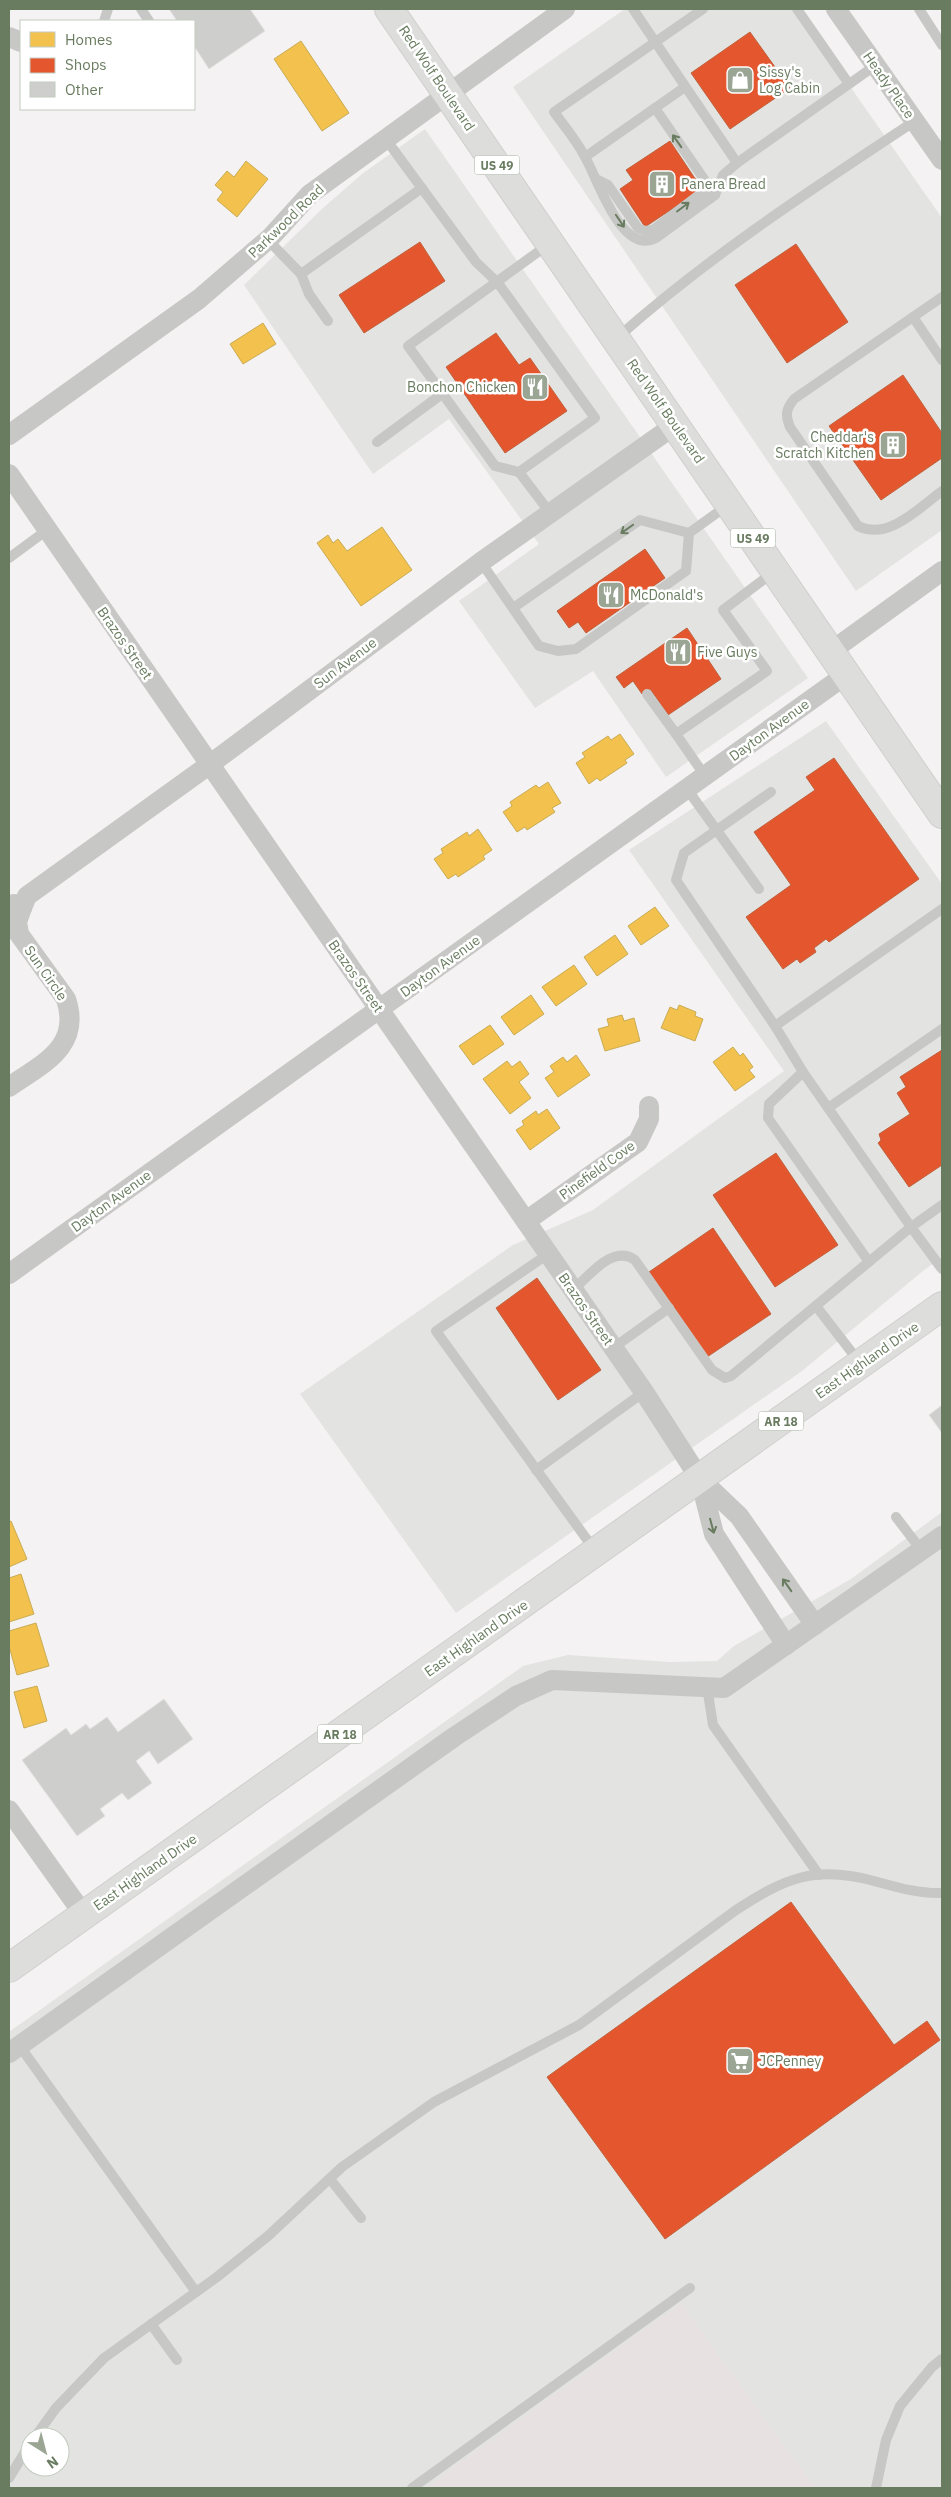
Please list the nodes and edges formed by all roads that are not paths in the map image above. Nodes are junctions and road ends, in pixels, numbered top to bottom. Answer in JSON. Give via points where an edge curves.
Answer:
{"nodes":[{"id":1,"x":141,"y":9,"type":"edge"},
{"id":2,"x":389,"y":9,"type":"edge"},
{"id":3,"x":565,"y":9,"type":"edge"},
{"id":4,"x":633,"y":9,"type":"edge"},
{"id":5,"x":703,"y":9,"type":"edge"},
{"id":6,"x":797,"y":9,"type":"edge"},
{"id":7,"x":836,"y":9,"type":"edge"},
{"id":8,"x":919,"y":9,"type":"edge"},
{"id":9,"x":148,"y":20,"type":"edge"},
{"id":10,"x":654,"y":43,"type":"junction"},
{"id":11,"x":942,"y":45,"type":"edge"},
{"id":12,"x":876,"y":65,"type":"junction"},
{"id":13,"x":849,"y":84,"type":"junction"},
{"id":14,"x":684,"y":87,"type":"junction"},
{"id":15,"x":448,"y":94,"type":"junction"},
{"id":16,"x":655,"y":108,"type":"junction"},
{"id":17,"x":915,"y":121,"type":"junction"},
{"id":18,"x":385,"y":138,"type":"junction"},
{"id":19,"x":585,"y":157,"type":"junction"},
{"id":20,"x":942,"y":160,"type":"edge"},
{"id":21,"x":737,"y":163,"type":"junction"},
{"id":22,"x":422,"y":188,"type":"junction"},
{"id":23,"x":713,"y":196,"type":"junction"},
{"id":24,"x":268,"y":240,"type":"junction"},
{"id":25,"x":550,"y":244,"type":"junction"},
{"id":26,"x":301,"y":274,"type":"junction"},
{"id":27,"x":498,"y":283,"type":"junction"},
{"id":28,"x":942,"y":297,"type":"edge"},
{"id":29,"x":913,"y":317,"type":"junction"},
{"id":30,"x":328,"y":321,"type":"dead end"},
{"id":31,"x":616,"y":339,"type":"junction"},
{"id":32,"x":942,"y":360,"type":"edge"},
{"id":33,"x":442,"y":394,"type":"junction"},
{"id":34,"x":676,"y":425,"type":"junction"},
{"id":35,"x":9,"y":435,"type":"edge"},
{"id":36,"x":377,"y":442,"type":"dead end"},
{"id":37,"x":519,"y":472,"type":"junction"},
{"id":38,"x":9,"y":474,"type":"edge"},
{"id":39,"x":942,"y":491,"type":"edge"},
{"id":40,"x":730,"y":504,"type":"junction"},
{"id":41,"x":551,"y":514,"type":"junction"},
{"id":42,"x":47,"y":530,"type":"junction"},
{"id":43,"x":689,"y":533,"type":"junction"},
{"id":44,"x":9,"y":558,"type":"edge"},
{"id":45,"x":482,"y":562,"type":"junction"},
{"id":46,"x":776,"y":571,"type":"junction"},
{"id":47,"x":942,"y":571,"type":"edge"},
{"id":48,"x":513,"y":608,"type":"junction"},
{"id":49,"x":830,"y":652,"type":"junction"},
{"id":50,"x":846,"y":674,"type":"junction"},
{"id":51,"x":647,"y":694,"type":"dead end"},
{"id":52,"x":676,"y":734,"type":"junction"},
{"id":53,"x":209,"y":765,"type":"junction"},
{"id":54,"x":705,"y":776,"type":"junction"},
{"id":55,"x":687,"y":789,"type":"junction"},
{"id":56,"x":770,"y":792,"type":"dead end"},
{"id":57,"x":939,"y":804,"type":"edge"},
{"id":58,"x":717,"y":830,"type":"junction"},
{"id":59,"x":759,"y":889,"type":"dead end"},
{"id":60,"x":15,"y":906,"type":"edge"},
{"id":61,"x":942,"y":910,"type":"edge"},
{"id":62,"x":379,"y":1010,"type":"junction"},
{"id":63,"x":775,"y":1026,"type":"junction"},
{"id":64,"x":942,"y":1029,"type":"edge"},
{"id":65,"x":803,"y":1072,"type":"junction"},
{"id":66,"x":9,"y":1087,"type":"edge"},
{"id":67,"x":649,"y":1106,"type":"dead end"},
{"id":68,"x":828,"y":1108,"type":"junction"},
{"id":69,"x":942,"y":1205,"type":"edge"},
{"id":70,"x":526,"y":1221,"type":"junction"},
{"id":71,"x":911,"y":1228,"type":"junction"},
{"id":72,"x":548,"y":1254,"type":"junction"},
{"id":73,"x":869,"y":1262,"type":"junction"},
{"id":74,"x":942,"y":1270,"type":"edge"},
{"id":75,"x":9,"y":1274,"type":"edge"},
{"id":76,"x":573,"y":1290,"type":"junction"},
{"id":77,"x":816,"y":1306,"type":"junction"},
{"id":78,"x":942,"y":1306,"type":"edge"},
{"id":79,"x":669,"y":1308,"type":"junction"},
{"id":80,"x":613,"y":1348,"type":"junction"},
{"id":81,"x":861,"y":1364,"type":"junction"},
{"id":82,"x":644,"y":1392,"type":"junction"},
{"id":83,"x":536,"y":1470,"type":"junction"},
{"id":84,"x":700,"y":1479,"type":"junction"},
{"id":85,"x":896,"y":1517,"type":"dead end"},
{"id":86,"x":942,"y":1536,"type":"edge"},
{"id":87,"x":922,"y":1551,"type":"junction"},
{"id":88,"x":597,"y":1552,"type":"junction"},
{"id":89,"x":815,"y":1625,"type":"junction"},
{"id":90,"x":786,"y":1645,"type":"junction"},
{"id":91,"x":707,"y":1688,"type":"junction"},
{"id":92,"x":9,"y":1810,"type":"edge"},
{"id":93,"x":819,"y":1875,"type":"junction"},
{"id":94,"x":942,"y":1893,"type":"edge"},
{"id":95,"x":84,"y":1915,"type":"junction"},
{"id":96,"x":9,"y":1968,"type":"edge"},
{"id":97,"x":14,"y":2049,"type":"edge"},
{"id":98,"x":330,"y":2179,"type":"junction"},
{"id":99,"x":361,"y":2218,"type":"dead end"},
{"id":100,"x":690,"y":2288,"type":"dead end"},
{"id":101,"x":196,"y":2292,"type":"junction"},
{"id":102,"x":151,"y":2324,"type":"junction"},
{"id":103,"x":942,"y":2359,"type":"edge"},
{"id":104,"x":178,"y":2360,"type":"dead end"},
{"id":105,"x":42,"y":2427,"type":"edge"},
{"id":106,"x":20,"y":2460,"type":"edge"},
{"id":107,"x":9,"y":2478,"type":"edge"},
{"id":108,"x":412,"y":2488,"type":"edge"},
{"id":109,"x":876,"y":2488,"type":"edge"}],
"edges":[{"from":1,"to":9,"type":"lane"},
{"from":2,"to":15,"type":"main road","name":"Red Wolf Boulevard","number":"US 49"},
{"from":3,"to":15,"type":"street","name":"Parkwood Road"},
{"from":4,"to":10,"type":"lane"},
{"from":5,"to":10,"type":"lane"},
{"from":6,"to":13,"type":"lane"},
{"from":7,"to":12,"type":"street","name":"Heady Place"},
{"from":8,"to":11,"type":"lane"},
{"from":10,"to":14,"type":"lane"},
{"from":10,"to":19,"type":"lane","via":[[554,112]]},
{"from":12,"to":13,"type":"lane"},
{"from":12,"to":17,"type":"street","name":"Heady Place"},
{"from":13,"to":21,"type":"lane"},
{"from":14,"to":16,"type":"lane"},
{"from":14,"to":21,"type":"lane"},
{"from":15,"to":18,"type":"street","name":"Parkwood Road"},
{"from":15,"to":25,"type":"main road","name":"Red Wolf Boulevard","number":"US 49"},
{"from":16,"to":19,"type":"lane"},
{"from":23,"to":16,"type":"lane","one_way":true},
{"from":17,"to":20,"type":"street","name":"Heady Place"},
{"from":17,"to":31,"type":"lane","via":[[701,268]]},
{"from":18,"to":22,"type":"lane"},
{"from":18,"to":24,"type":"street","name":"Parkwood Road","via":[[310,194]]},
{"from":19,"to":23,"type":"lane","one_way":true,"via":[[600,191],[628,233],[641,242],[656,238]]},
{"from":21,"to":23,"type":"lane","via":[[723,175]]},
{"from":22,"to":26,"type":"lane"},
{"from":22,"to":27,"type":"lane","via":[[476,262]]},
{"from":24,"to":26,"type":"lane"},
{"from":24,"to":35,"type":"street","name":"Parkwood Road","via":[[199,299]]},
{"from":25,"to":27,"type":"lane"},
{"from":25,"to":31,"type":"main road","name":"Red Wolf Boulevard","number":"US 49"},
{"from":26,"to":30,"type":"lane","via":[[309,294]]},
{"from":27,"to":33,"type":"lane","via":[[408,346]]},
{"from":27,"to":37,"type":"lane","via":[[595,418]]},
{"from":28,"to":29,"type":"lane"},
{"from":29,"to":32,"type":"lane"},
{"from":29,"to":39,"type":"lane","via":[[794,399],[786,417],[858,526],[879,531],[894,525]]},
{"from":31,"to":34,"type":"main road","name":"Red Wolf Boulevard","number":"US 49"},
{"from":33,"to":36,"type":"lane"},
{"from":33,"to":37,"type":"lane","via":[[495,466]]},
{"from":34,"to":40,"type":"main road","name":"Red Wolf Boulevard","number":"US 49"},
{"from":34,"to":41,"type":"street","name":"Sun Avenue"},
{"from":37,"to":41,"type":"lane"},
{"from":38,"to":42,"type":"street","name":"Brazos Street"},
{"from":40,"to":43,"type":"lane"},
{"from":40,"to":46,"type":"main road","name":"Red Wolf Boulevard","number":"US 49"},
{"from":41,"to":45,"type":"street","name":"Sun Avenue"},
{"from":42,"to":44,"type":"lane"},
{"from":42,"to":53,"type":"street","name":"Brazos Street"},
{"from":43,"to":48,"type":"lane","one_way":true,"via":[[640,520]]},
{"from":43,"to":48,"type":"lane","via":[[686,571],[576,650],[558,651],[539,646]]},
{"from":45,"to":48,"type":"lane"},
{"from":45,"to":53,"type":"street","name":"Sun Avenue"},
{"from":46,"to":49,"type":"main road","name":"Red Wolf Boulevard","number":"US 49"},
{"from":46,"to":52,"type":"lane","via":[[722,610],[767,671]]},
{"from":47,"to":49,"type":"street"},
{"from":49,"to":50,"type":"main road","name":"Red Wolf Boulevard","number":"US 49"},
{"from":50,"to":54,"type":"street","name":"Dayton Avenue"},
{"from":50,"to":57,"type":"main road","name":"Red Wolf Boulevard","number":"US 49"},
{"from":51,"to":52,"type":"lane"},
{"from":52,"to":54,"type":"lane"},
{"from":53,"to":60,"type":"street","name":"Sun Avenue"},
{"from":53,"to":62,"type":"street","name":"Brazos Street"},
{"from":54,"to":55,"type":"street","name":"Dayton Avenue"},
{"from":55,"to":58,"type":"lane"},
{"from":55,"to":62,"type":"street","name":"Dayton Avenue"},
{"from":56,"to":58,"type":"lane"},
{"from":58,"to":59,"type":"lane"},
{"from":58,"to":63,"type":"lane","via":[[684,853],[676,880]]},
{"from":60,"to":66,"type":"street","name":"Sun Circle","via":[[19,934],[66,999],[70,1030],[53,1056]]},
{"from":61,"to":63,"type":"lane"},
{"from":62,"to":70,"type":"street","name":"Brazos Street"},
{"from":62,"to":75,"type":"street","name":"Dayton Avenue"},
{"from":63,"to":65,"type":"lane"},
{"from":64,"to":68,"type":"lane"},
{"from":65,"to":68,"type":"lane"},
{"from":65,"to":73,"type":"lane","via":[[769,1104],[768,1118]]},
{"from":67,"to":70,"type":"street","name":"Pinefield Cove","via":[[650,1119],[638,1142]]},
{"from":68,"to":71,"type":"lane"},
{"from":69,"to":71,"type":"lane"},
{"from":70,"to":72,"type":"street","name":"Brazos Street"},
{"from":71,"to":73,"type":"lane"},
{"from":71,"to":74,"type":"lane"},
{"from":72,"to":76,"type":"street","name":"Brazos Street"},
{"from":72,"to":83,"type":"lane","via":[[436,1331]]},
{"from":73,"to":77,"type":"lane"},
{"from":76,"to":79,"type":"lane","via":[[614,1255],[626,1254],[635,1260]]},
{"from":76,"to":80,"type":"street","name":"Brazos Street"},
{"from":77,"to":79,"type":"lane","via":[[725,1378],[712,1370]]},
{"from":77,"to":81,"type":"lane"},
{"from":78,"to":81,"type":"main road","name":"East Highland Drive","number":"AR 18"},
{"from":79,"to":80,"type":"lane"},
{"from":80,"to":82,"type":"street","name":"Brazos Street"},
{"from":81,"to":84,"type":"main road","name":"East Highland Drive","number":"AR 18"},
{"from":82,"to":83,"type":"lane"},
{"from":82,"to":84,"type":"street","name":"Brazos Street"},
{"from":83,"to":88,"type":"lane"},
{"from":84,"to":88,"type":"main road","name":"East Highland Drive","number":"AR 18"},
{"from":89,"to":84,"type":"street","one_way":true,"via":[[739,1516]]},
{"from":84,"to":90,"type":"street","one_way":true,"via":[[714,1534]]},
{"from":85,"to":87,"type":"lane"},
{"from":86,"to":87,"type":"street"},
{"from":87,"to":89,"type":"street"},
{"from":88,"to":95,"type":"main road","name":"East Highland Drive","number":"AR 18"},
{"from":89,"to":90,"type":"street"},
{"from":90,"to":91,"type":"street","via":[[724,1688]]},
{"from":91,"to":93,"type":"lane","via":[[713,1726]]},
{"from":91,"to":97,"type":"street","via":[[552,1680],[516,1696]]},
{"from":92,"to":95,"type":"street"},
{"from":93,"to":94,"type":"lane","via":[[842,1874],[930,1894]]},
{"from":93,"to":98,"type":"lane","via":[[794,1878],[762,1893],[579,2025],[434,2102],[342,2167]]},
{"from":95,"to":96,"type":"main road","name":"East Highland Drive","number":"AR 18"},
{"from":97,"to":101,"type":"lane"},
{"from":98,"to":99,"type":"lane"},
{"from":98,"to":101,"type":"lane","via":[[268,2236]]},
{"from":100,"to":108,"type":"lane"},
{"from":101,"to":102,"type":"lane"},
{"from":102,"to":104,"type":"lane"},
{"from":102,"to":105,"type":"lane","via":[[104,2358]]},
{"from":103,"to":109,"type":"lane","via":[[900,2406],[886,2440]]},
{"from":106,"to":107,"type":"lane"}]}
